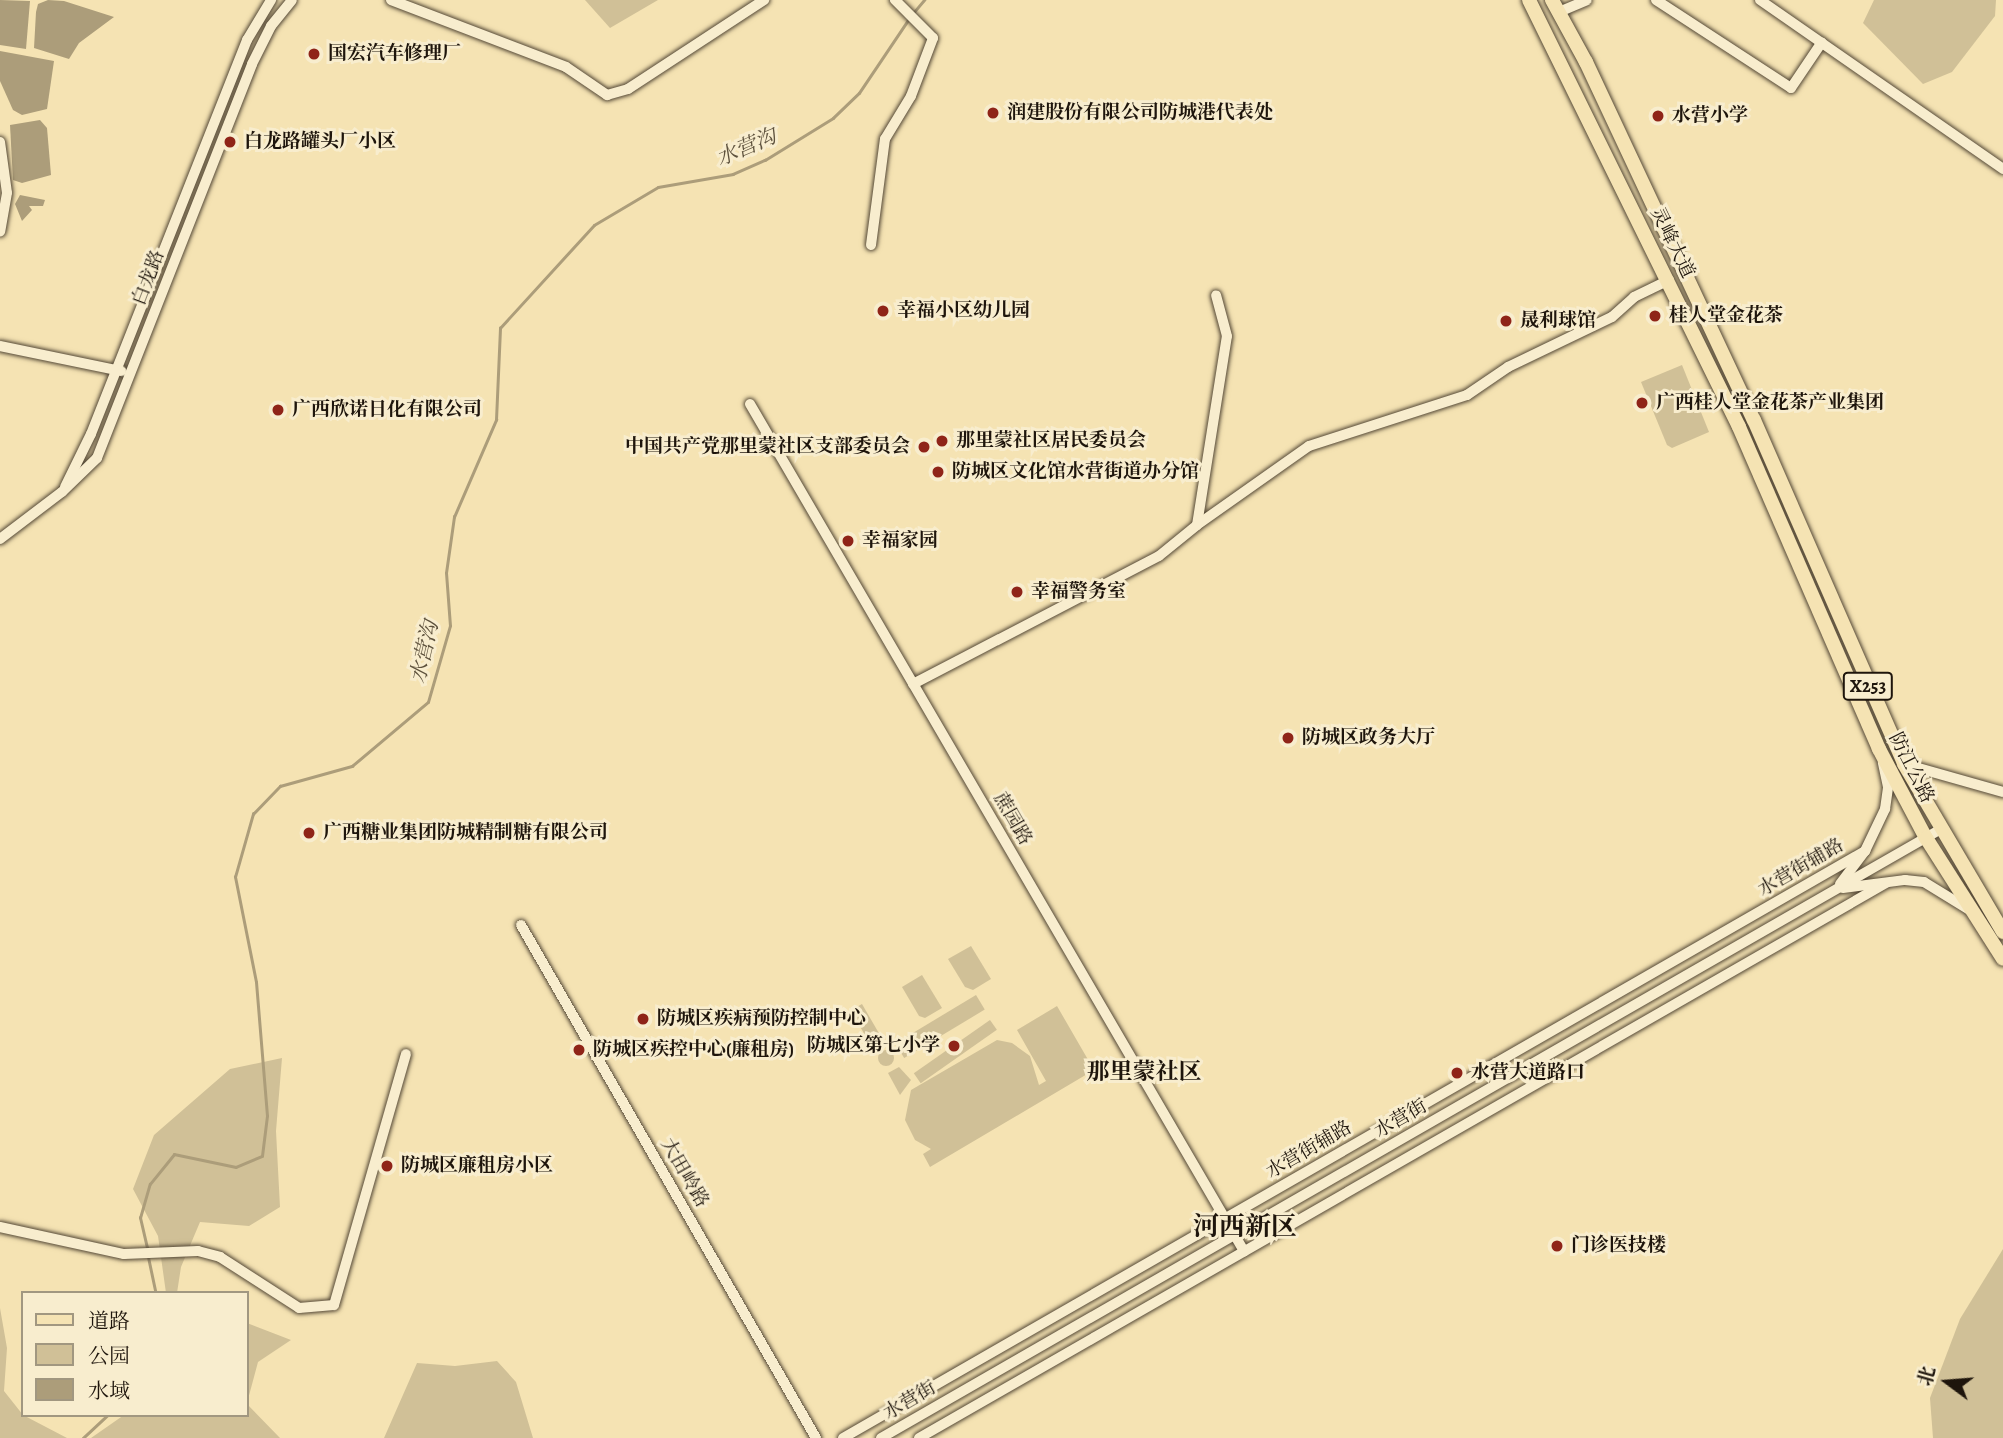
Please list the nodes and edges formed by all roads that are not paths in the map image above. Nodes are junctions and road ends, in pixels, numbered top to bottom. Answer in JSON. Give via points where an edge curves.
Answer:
{"nodes":[{"id":1,"x":271,"y":0,"type":"edge"},
{"id":2,"x":292,"y":0,"type":"edge"},
{"id":3,"x":391,"y":0,"type":"edge"},
{"id":4,"x":764,"y":0,"type":"edge"},
{"id":5,"x":1529,"y":0,"type":"edge"},
{"id":6,"x":1587,"y":0,"type":"edge"},
{"id":7,"x":1657,"y":0,"type":"edge"},
{"id":8,"x":1760,"y":0,"type":"edge"},
{"id":9,"x":897,"y":2,"type":"edge"},
{"id":10,"x":1555,"y":6,"type":"edge"},
{"id":11,"x":1822,"y":42,"type":"junction"},
{"id":12,"x":0,"y":142,"type":"edge"},
{"id":13,"x":2003,"y":169,"type":"edge"},
{"id":14,"x":0,"y":231,"type":"edge"},
{"id":15,"x":871,"y":245,"type":"dead end"},
{"id":16,"x":1669,"y":279,"type":"junction"},
{"id":17,"x":1216,"y":295,"type":"dead end"},
{"id":18,"x":0,"y":346,"type":"edge"},
{"id":19,"x":116,"y":370,"type":"junction"},
{"id":20,"x":131,"y":373,"type":"junction"},
{"id":21,"x":750,"y":404,"type":"dead end"},
{"id":22,"x":62,"y":492,"type":"junction"},
{"id":23,"x":1197,"y":525,"type":"junction"},
{"id":24,"x":1804,"y":538,"type":"joint"},
{"id":25,"x":0,"y":539,"type":"edge"},
{"id":26,"x":1789,"y":545,"type":"joint"},
{"id":27,"x":913,"y":684,"type":"junction"},
{"id":28,"x":1879,"y":749,"type":"junction"},
{"id":29,"x":1904,"y":764,"type":"junction"},
{"id":30,"x":2003,"y":792,"type":"edge"},
{"id":31,"x":1932,"y":834,"type":"junction"},
{"id":32,"x":1865,"y":851,"type":"junction"},
{"id":33,"x":1886,"y":883,"type":"junction"},
{"id":34,"x":1837,"y":889,"type":"junction"},
{"id":35,"x":1969,"y":910,"type":"junction"},
{"id":36,"x":521,"y":925,"type":"dead end"},
{"id":37,"x":2003,"y":932,"type":"edge"},
{"id":38,"x":2003,"y":959,"type":"edge"},
{"id":39,"x":406,"y":1054,"type":"dead end"},
{"id":40,"x":1225,"y":1219,"type":"junction"},
{"id":41,"x":0,"y":1227,"type":"edge"},
{"id":42,"x":1235,"y":1235,"type":"junction"},
{"id":43,"x":1244,"y":1251,"type":"junction"},
{"id":44,"x":816,"y":1438,"type":"edge"},
{"id":45,"x":843,"y":1438,"type":"edge"},
{"id":46,"x":881,"y":1438,"type":"edge"},
{"id":47,"x":919,"y":1438,"type":"edge"}],
"edges":[{"from":1,"to":19,"type":"street","via":[[247,40]]},
{"from":2,"to":20,"type":"street","name":"白龙路","via":[[271,26],[252,64]]},
{"from":3,"to":4,"type":"street","via":[[566,67],[607,95],[628,89]]},
{"from":5,"to":16,"type":"main road","name":"灵峰大道"},
{"from":6,"to":10,"type":"street"},
{"from":7,"to":11,"type":"street","via":[[1791,88]]},
{"from":8,"to":11,"type":"street"},
{"from":9,"to":15,"type":"street","via":[[933,38],[911,96],[885,139]]},
{"from":10,"to":24,"type":"main road","name":"灵峰大道","via":[[1702,309]]},
{"from":11,"to":13,"type":"street"},
{"from":12,"to":14,"type":"street","via":[[7,193]]},
{"from":16,"to":23,"type":"street","via":[[1634,298],[1612,317],[1508,367],[1466,395],[1309,446]]},
{"from":16,"to":26,"type":"main road","name":"灵峰大道"},
{"from":17,"to":23,"type":"street","via":[[1227,336]]},
{"from":18,"to":19,"type":"street"},
{"from":19,"to":20,"type":"street"},
{"from":19,"to":22,"type":"street"},
{"from":20,"to":22,"type":"street","name":"白龙路","via":[[97,458]]},
{"from":21,"to":27,"type":"street","name":"蔗园路"},
{"from":22,"to":25,"type":"street","name":"白龙路"},
{"from":23,"to":27,"type":"street","via":[[1159,556]]},
{"from":24,"to":29,"type":"main road","name":"防江公路","number":"X253"},
{"from":26,"to":28,"type":"main road","name":"防江公路","number":"X253"},
{"from":27,"to":40,"type":"street","name":"蔗园路"},
{"from":28,"to":31,"type":"main road","name":"防江公路","number":"X253"},
{"from":28,"to":32,"type":"street","via":[[1888,787],[1885,809]]},
{"from":29,"to":30,"type":"street"},
{"from":29,"to":31,"type":"main road","name":"防江公路","number":"X253"},
{"from":31,"to":34,"type":"street","name":"水营街"},
{"from":31,"to":35,"type":"main road","name":"防江公路","number":"X253"},
{"from":31,"to":37,"type":"main road","name":"防江公路","number":"X253"},
{"from":32,"to":34,"type":"street"},
{"from":32,"to":40,"type":"street","name":"水营街辅路"},
{"from":33,"to":34,"type":"street"},
{"from":33,"to":35,"type":"street","via":[[1924,882]]},
{"from":33,"to":43,"type":"street"},
{"from":34,"to":42,"type":"street","name":"水营街"},
{"from":35,"to":38,"type":"main road","name":"防江公路","number":"X253"},
{"from":36,"to":44,"type":"street","name":"大田岭路"},
{"from":39,"to":41,"type":"street","via":[[334,1305],[299,1308],[220,1257],[198,1251],[124,1254]]},
{"from":40,"to":42,"type":"street","name":"蔗园路"},
{"from":40,"to":45,"type":"street","name":"水营街辅路"},
{"from":42,"to":43,"type":"street","name":"蔗园路"},
{"from":42,"to":46,"type":"street","name":"水营街"},
{"from":43,"to":47,"type":"street"}]}
